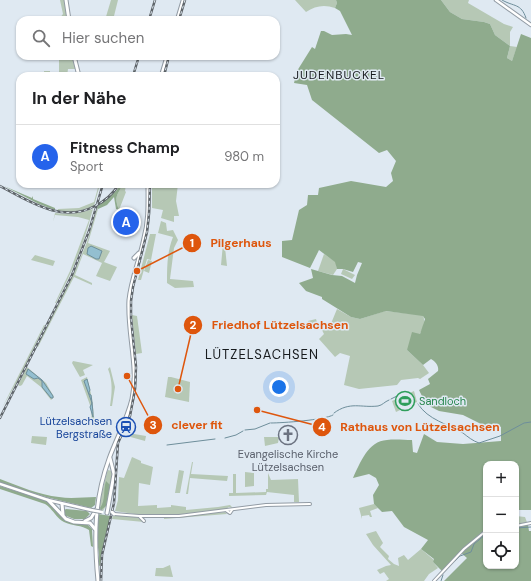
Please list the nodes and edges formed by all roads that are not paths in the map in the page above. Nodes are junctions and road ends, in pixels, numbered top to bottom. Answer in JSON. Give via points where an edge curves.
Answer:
{"nodes":[{"id":1,"x":66,"y":0,"type":"edge"},
{"id":2,"x":183,"y":0,"type":"edge"},
{"id":3,"x":496,"y":0,"type":"edge"},
{"id":4,"x":68,"y":16,"type":"edge"},
{"id":5,"x":178,"y":16,"type":"edge"},
{"id":6,"x":531,"y":25,"type":"edge"},
{"id":7,"x":75,"y":60,"type":"edge"},
{"id":8,"x":166,"y":60,"type":"edge"},
{"id":9,"x":78,"y":72,"type":"edge"},
{"id":10,"x":162,"y":72,"type":"edge"},
{"id":11,"x":148,"y":188,"type":"edge"},
{"id":12,"x":141,"y":252,"type":"junction"},
{"id":13,"x":134,"y":258,"type":"dead end"},
{"id":14,"x":110,"y":456,"type":"junction"},
{"id":15,"x":114,"y":471,"type":"junction"},
{"id":16,"x":104,"y":472,"type":"junction"},
{"id":17,"x":0,"y":484,"type":"edge"},
{"id":18,"x":48,"y":500,"type":"junction"},
{"id":19,"x":109,"y":502,"type":"junction"},
{"id":20,"x":62,"y":504,"type":"junction"},
{"id":21,"x":310,"y":504,"type":"dead end"},
{"id":22,"x":67,"y":505,"type":"junction"},
{"id":23,"x":63,"y":508,"type":"junction"},
{"id":24,"x":96,"y":509,"type":"junction"},
{"id":25,"x":58,"y":510,"type":"junction"},
{"id":26,"x":109,"y":513,"type":"junction"},
{"id":27,"x":139,"y":516,"type":"junction"},
{"id":28,"x":144,"y":521,"type":"dead end"},
{"id":29,"x":531,"y":523,"type":"edge"},
{"id":30,"x":519,"y":525,"type":"edge"},
{"id":31,"x":95,"y":529,"type":"junction"},
{"id":32,"x":483,"y":533,"type":"edge"},
{"id":33,"x":98,"y":581,"type":"edge"},
{"id":34,"x":434,"y":581,"type":"edge"}],
"edges":[{"from":1,"to":4,"type":"main road"},
{"from":2,"to":5,"type":"main road"},
{"from":3,"to":6,"type":"main road"},
{"from":7,"to":9,"type":"main road"},
{"from":8,"to":10,"type":"main road"},
{"from":11,"to":12,"type":"main road","via":[[148,218]]},
{"from":12,"to":13,"type":"main road"},
{"from":12,"to":14,"type":"main road","via":[[129,301],[133,394],[127,417]]},
{"from":14,"to":15,"type":"main road"},
{"from":14,"to":16,"type":"main road"},
{"from":15,"to":16,"type":"main road","via":[[109,469]]},
{"from":15,"to":19,"type":"main road"},
{"from":16,"to":24,"type":"main road"},
{"from":17,"to":18,"type":"main road"},
{"from":18,"to":20,"type":"main road"},
{"from":18,"to":25,"type":"main road"},
{"from":19,"to":26,"type":"main road"},
{"from":19,"to":26,"type":"main road"},
{"from":20,"to":22,"type":"main road"},
{"from":20,"to":23,"type":"main road"},
{"from":20,"to":25,"type":"main road"},
{"from":21,"to":27,"type":"street","via":[[266,504],[239,508],[230,513],[227,511],[179,516]]},
{"from":22,"to":23,"type":"main road"},
{"from":22,"to":26,"type":"main road","bridge":true},
{"from":23,"to":24,"type":"main road","via":[[62,513],[65,517],[82,522],[90,520]]},
{"from":24,"to":31,"type":"main road"},
{"from":25,"to":31,"type":"main road","via":[[66,519],[92,524]]},
{"from":26,"to":27,"type":"street"},
{"from":27,"to":28,"type":"street"},
{"from":29,"to":30,"type":"street"},
{"from":31,"to":33,"type":"main road"},
{"from":32,"to":34,"type":"street"}]}
